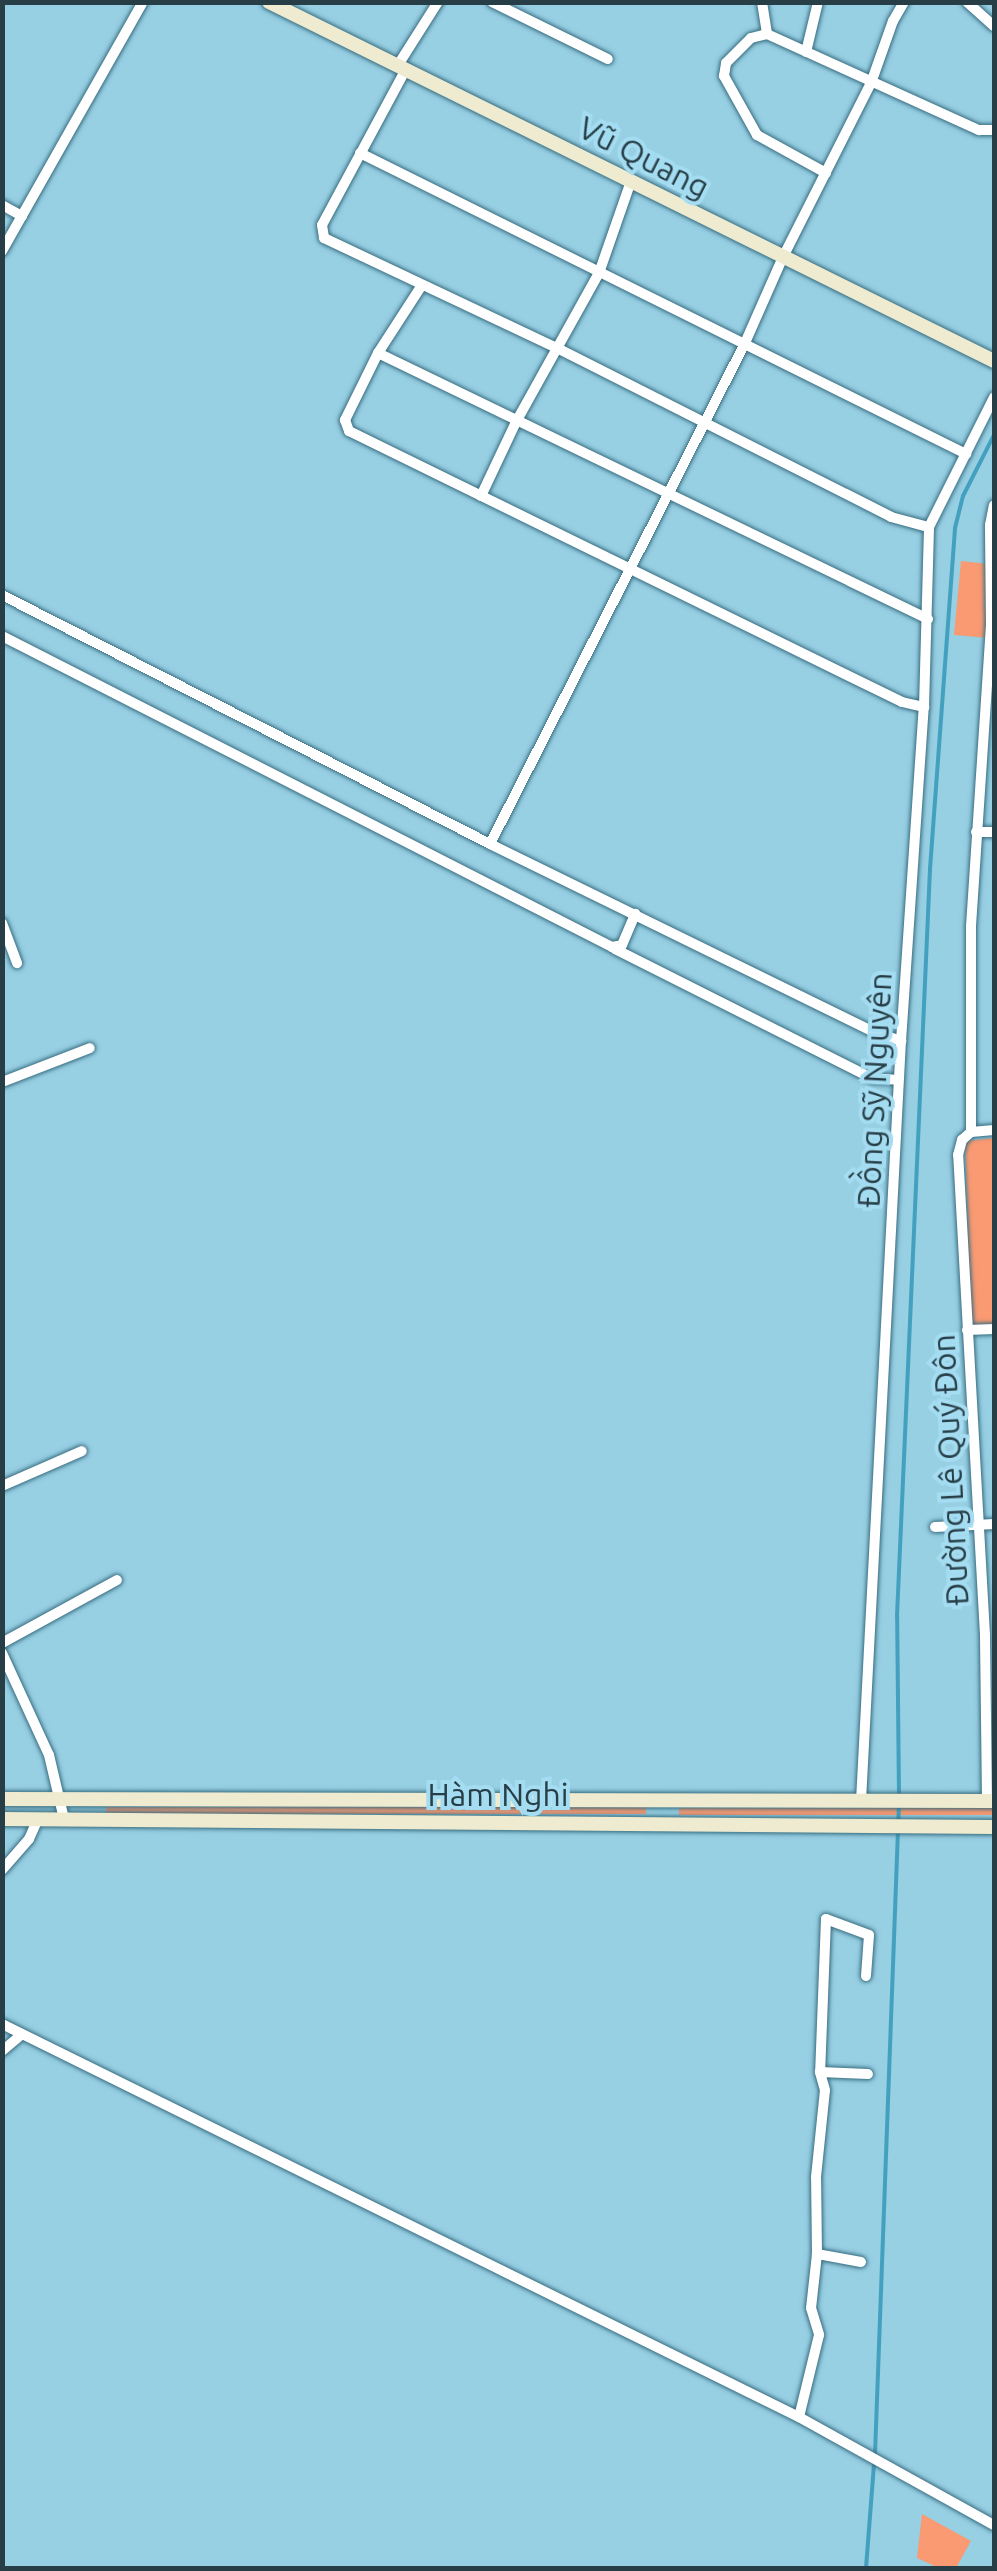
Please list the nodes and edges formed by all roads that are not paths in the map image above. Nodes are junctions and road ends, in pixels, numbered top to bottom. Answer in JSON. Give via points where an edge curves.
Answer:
{"nodes":[{"id":1,"x":143,"y":2,"type":"edge"},
{"id":2,"x":269,"y":2,"type":"edge"},
{"id":3,"x":438,"y":2,"type":"edge"},
{"id":4,"x":492,"y":2,"type":"edge"},
{"id":5,"x":762,"y":2,"type":"edge"},
{"id":6,"x":818,"y":2,"type":"edge"},
{"id":7,"x":904,"y":2,"type":"edge"},
{"id":8,"x":967,"y":2,"type":"edge"},
{"id":9,"x":994,"y":26,"type":"edge"},
{"id":10,"x":766,"y":34,"type":"junction"},
{"id":11,"x":806,"y":52,"type":"junction"},
{"id":12,"x":608,"y":59,"type":"dead end"},
{"id":13,"x":402,"y":67,"type":"junction"},
{"id":14,"x":871,"y":83,"type":"junction"},
{"id":15,"x":994,"y":130,"type":"edge"},
{"id":16,"x":360,"y":154,"type":"junction"},
{"id":17,"x":826,"y":173,"type":"junction"},
{"id":18,"x":631,"y":181,"type":"junction"},
{"id":19,"x":2,"y":205,"type":"edge"},
{"id":20,"x":22,"y":216,"type":"junction"},
{"id":21,"x":2,"y":251,"type":"edge"},
{"id":22,"x":783,"y":256,"type":"junction"},
{"id":23,"x":598,"y":272,"type":"junction"},
{"id":24,"x":422,"y":285,"type":"junction"},
{"id":25,"x":746,"y":344,"type":"junction"},
{"id":26,"x":559,"y":349,"type":"junction"},
{"id":27,"x":378,"y":353,"type":"junction"},
{"id":28,"x":994,"y":361,"type":"edge"},
{"id":29,"x":994,"y":397,"type":"edge"},
{"id":30,"x":516,"y":422,"type":"junction"},
{"id":31,"x":706,"y":422,"type":"junction"},
{"id":32,"x":966,"y":454,"type":"junction"},
{"id":33,"x":670,"y":491,"type":"junction"},
{"id":34,"x":480,"y":496,"type":"junction"},
{"id":35,"x":994,"y":505,"type":"edge"},
{"id":36,"x":929,"y":527,"type":"junction"},
{"id":37,"x":630,"y":569,"type":"junction"},
{"id":38,"x":2,"y":595,"type":"edge"},
{"id":39,"x":928,"y":620,"type":"junction"},
{"id":40,"x":2,"y":636,"type":"edge"},
{"id":41,"x":924,"y":707,"type":"junction"},
{"id":42,"x":976,"y":832,"type":"junction"},
{"id":43,"x":994,"y":832,"type":"edge"},
{"id":44,"x":490,"y":844,"type":"junction"},
{"id":45,"x":635,"y":914,"type":"junction"},
{"id":46,"x":2,"y":923,"type":"edge"},
{"id":47,"x":612,"y":947,"type":"junction"},
{"id":48,"x":17,"y":963,"type":"dead end"},
{"id":49,"x":900,"y":1042,"type":"junction"},
{"id":50,"x":90,"y":1048,"type":"dead end"},
{"id":51,"x":898,"y":1080,"type":"junction"},
{"id":52,"x":2,"y":1082,"type":"edge"},
{"id":53,"x":994,"y":1130,"type":"edge"},
{"id":54,"x":968,"y":1136,"type":"junction"},
{"id":55,"x":994,"y":1329,"type":"edge"},
{"id":56,"x":967,"y":1330,"type":"junction"},
{"id":57,"x":82,"y":1451,"type":"dead end"},
{"id":58,"x":2,"y":1486,"type":"edge"},
{"id":59,"x":994,"y":1524,"type":"edge"},
{"id":60,"x":978,"y":1526,"type":"junction"},
{"id":61,"x":935,"y":1527,"type":"dead end"},
{"id":62,"x":117,"y":1580,"type":"dead end"},
{"id":63,"x":989,"y":1610,"type":"edge"},
{"id":64,"x":2,"y":1643,"type":"edge"},
{"id":65,"x":2,"y":1654,"type":"edge"},
{"id":66,"x":991,"y":1710,"type":"edge"},
{"id":67,"x":2,"y":1799,"type":"edge"},
{"id":68,"x":62,"y":1800,"type":"junction"},
{"id":69,"x":861,"y":1800,"type":"junction"},
{"id":70,"x":991,"y":1801,"type":"edge"},
{"id":71,"x":2,"y":1819,"type":"edge"},
{"id":72,"x":38,"y":1819,"type":"junction"},
{"id":73,"x":64,"y":1819,"type":"junction"},
{"id":74,"x":994,"y":1827,"type":"edge"},
{"id":75,"x":2,"y":1870,"type":"edge"},
{"id":76,"x":866,"y":1976,"type":"dead end"},
{"id":77,"x":2,"y":2024,"type":"edge"},
{"id":78,"x":22,"y":2034,"type":"junction"},
{"id":79,"x":2,"y":2051,"type":"edge"},
{"id":80,"x":820,"y":2072,"type":"junction"},
{"id":81,"x":868,"y":2074,"type":"dead end"},
{"id":82,"x":817,"y":2254,"type":"junction"},
{"id":83,"x":861,"y":2262,"type":"dead end"},
{"id":84,"x":799,"y":2417,"type":"junction"},
{"id":85,"x":994,"y":2525,"type":"edge"}],
"edges":[{"from":1,"to":20,"type":"street"},
{"from":2,"to":13,"type":"main road","name":"Vũ Quang"},
{"from":3,"to":13,"type":"street"},
{"from":4,"to":12,"type":"street"},
{"from":5,"to":10,"type":"street"},
{"from":6,"to":11,"type":"street"},
{"from":7,"to":14,"type":"street"},
{"from":8,"to":9,"type":"street"},
{"from":10,"to":11,"type":"street"},
{"from":10,"to":17,"type":"street","via":[[751,38],[726,64],[724,76],[757,135]]},
{"from":11,"to":14,"type":"street"},
{"from":13,"to":16,"type":"street"},
{"from":13,"to":18,"type":"main road","name":"Vũ Quang"},
{"from":14,"to":15,"type":"street","via":[[979,130]]},
{"from":14,"to":17,"type":"street"},
{"from":16,"to":23,"type":"street"},
{"from":16,"to":24,"type":"street","via":[[322,234]]},
{"from":17,"to":22,"type":"street"},
{"from":18,"to":22,"type":"main road","name":"Vũ Quang"},
{"from":18,"to":23,"type":"street"},
{"from":19,"to":20,"type":"street"},
{"from":20,"to":21,"type":"street"},
{"from":22,"to":25,"type":"street"},
{"from":22,"to":28,"type":"main road","name":"Vũ Quang"},
{"from":23,"to":25,"type":"street"},
{"from":23,"to":26,"type":"street"},
{"from":24,"to":26,"type":"street"},
{"from":24,"to":27,"type":"street"},
{"from":25,"to":31,"type":"street"},
{"from":25,"to":32,"type":"street"},
{"from":26,"to":30,"type":"street"},
{"from":26,"to":31,"type":"street"},
{"from":27,"to":30,"type":"street"},
{"from":27,"to":34,"type":"street","via":[[345,420],[348,428]]},
{"from":29,"to":32,"type":"street","name":"Đồng Sỹ Nguyên"},
{"from":30,"to":33,"type":"street"},
{"from":30,"to":34,"type":"street"},
{"from":31,"to":33,"type":"street"},
{"from":31,"to":36,"type":"street","via":[[891,518]]},
{"from":32,"to":36,"type":"street","name":"Đồng Sỹ Nguyên"},
{"from":33,"to":37,"type":"street"},
{"from":33,"to":39,"type":"street"},
{"from":34,"to":37,"type":"street"},
{"from":35,"to":42,"type":"street","name":"Đường Lê Quý Đôn"},
{"from":36,"to":39,"type":"street","name":"Đồng Sỹ Nguyên"},
{"from":37,"to":41,"type":"street"},
{"from":37,"to":44,"type":"street"},
{"from":38,"to":44,"type":"street"},
{"from":39,"to":41,"type":"street","name":"Đồng Sỹ Nguyên"},
{"from":40,"to":47,"type":"street"},
{"from":41,"to":49,"type":"street","name":"Đồng Sỹ Nguyên"},
{"from":42,"to":43,"type":"street"},
{"from":42,"to":54,"type":"street","name":"Đường Lê Quý Đôn"},
{"from":44,"to":45,"type":"street"},
{"from":45,"to":47,"type":"street","via":[[624,941]]},
{"from":45,"to":49,"type":"street"},
{"from":46,"to":48,"type":"street"},
{"from":47,"to":51,"type":"street","via":[[871,1078]]},
{"from":49,"to":51,"type":"street","name":"Đồng Sỹ Nguyên"},
{"from":50,"to":52,"type":"street"},
{"from":51,"to":69,"type":"street","name":"Đồng Sỹ Nguyên"},
{"from":53,"to":54,"type":"street"},
{"from":54,"to":56,"type":"street","name":"Đường Lê Quý Đôn","via":[[958,1156]]},
{"from":55,"to":56,"type":"street"},
{"from":56,"to":60,"type":"street","name":"Đường Lê Quý Đôn"},
{"from":57,"to":58,"type":"street"},
{"from":59,"to":60,"type":"street"},
{"from":60,"to":61,"type":"street"},
{"from":60,"to":63,"type":"street","name":"Đường Lê Quý Đôn"},
{"from":62,"to":64,"type":"street"},
{"from":63,"to":66,"type":"street","name":"Đường Lê Quý Đôn"},
{"from":65,"to":68,"type":"street","via":[[49,1755]]},
{"from":66,"to":70,"type":"street","name":"Đường Lê Quý Đôn"},
{"from":67,"to":68,"type":"main road","name":"Hàm Nghi"},
{"from":68,"to":69,"type":"main road","name":"Hàm Nghi"},
{"from":68,"to":73,"type":"street"},
{"from":69,"to":70,"type":"main road","name":"Hàm Nghi"},
{"from":71,"to":72,"type":"main road","name":"Hàm Nghi"},
{"from":72,"to":73,"type":"main road","name":"Hàm Nghi"},
{"from":72,"to":75,"type":"street"},
{"from":73,"to":74,"type":"main road","name":"Hàm Nghi"},
{"from":76,"to":80,"type":"street","via":[[869,1935],[826,1919]]},
{"from":77,"to":78,"type":"street"},
{"from":78,"to":79,"type":"street"},
{"from":78,"to":84,"type":"street"},
{"from":80,"to":81,"type":"street"},
{"from":80,"to":82,"type":"street","via":[[825,2090]]},
{"from":82,"to":83,"type":"street"},
{"from":82,"to":84,"type":"street","via":[[811,2308],[819,2335]]},
{"from":84,"to":85,"type":"street"}]}
